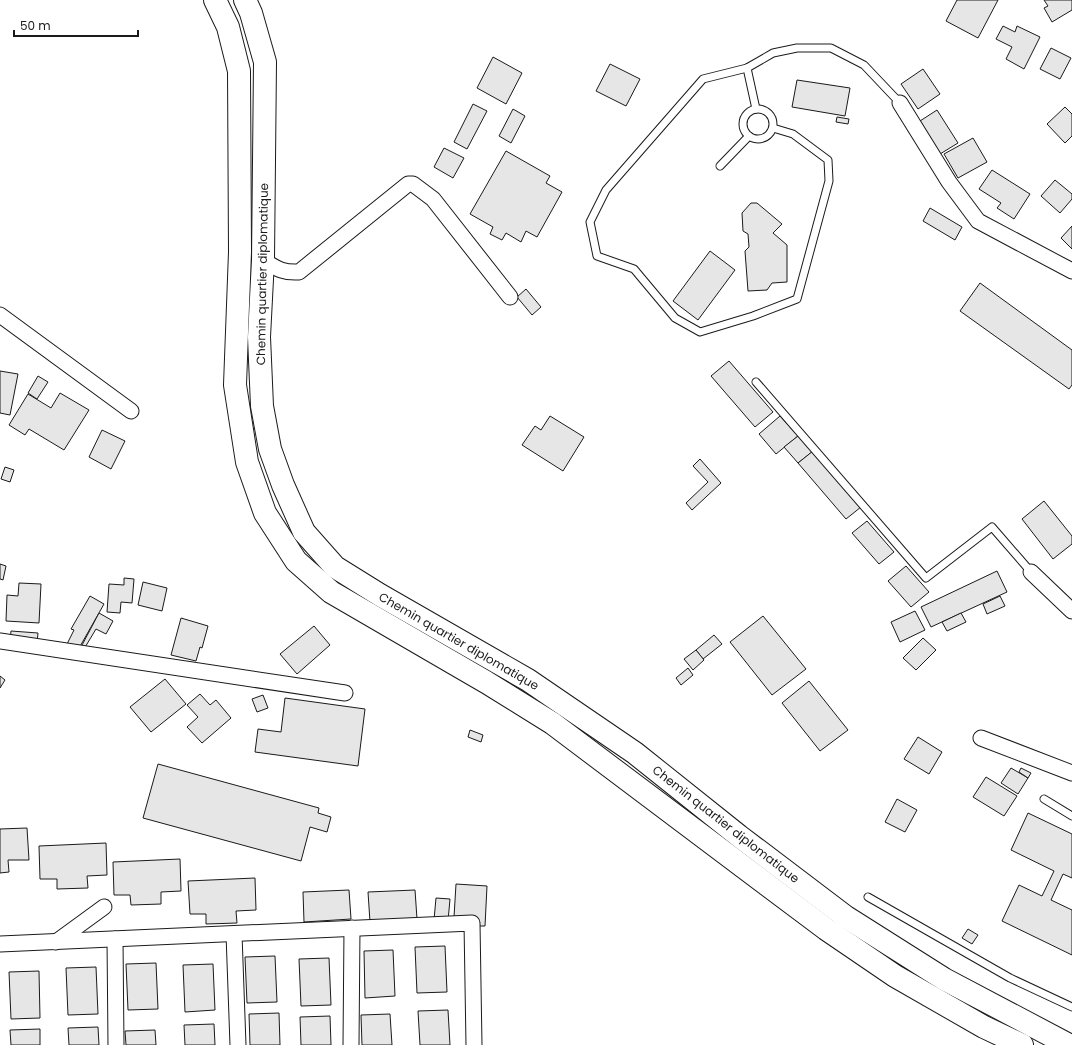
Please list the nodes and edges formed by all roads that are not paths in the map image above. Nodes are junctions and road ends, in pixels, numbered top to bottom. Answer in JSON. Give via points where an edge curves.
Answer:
{"nodes":[{"id":1,"x":215,"y":0,"type":"edge"},
{"id":2,"x":245,"y":0,"type":"edge"},
{"id":3,"x":747,"y":68,"type":"junction"},
{"id":4,"x":900,"y":103,"type":"joint"},
{"id":5,"x":756,"y":109,"type":"junction"},
{"id":6,"x":773,"y":128,"type":"junction"},
{"id":7,"x":749,"y":136,"type":"junction"},
{"id":8,"x":720,"y":166,"type":"dead end"},
{"id":9,"x":262,"y":260,"type":"junction"},
{"id":10,"x":1072,"y":271,"type":"edge"},
{"id":11,"x":510,"y":297,"type":"dead end"},
{"id":12,"x":0,"y":315,"type":"edge"},
{"id":13,"x":756,"y":382,"type":"dead end"},
{"id":14,"x":131,"y":410,"type":"dead end"},
{"id":15,"x":1031,"y":572,"type":"joint"},
{"id":16,"x":1072,"y":611,"type":"edge"},
{"id":17,"x":0,"y":641,"type":"edge"},
{"id":18,"x":345,"y":693,"type":"dead end"},
{"id":19,"x":981,"y":738,"type":"dead end"},
{"id":20,"x":1072,"y":773,"type":"edge"},
{"id":21,"x":1044,"y":799,"type":"dead end"},
{"id":22,"x":1072,"y":816,"type":"edge"},
{"id":23,"x":868,"y":897,"type":"dead end"},
{"id":24,"x":104,"y":907,"type":"dead end"},
{"id":25,"x":352,"y":928,"type":"junction"},
{"id":26,"x":234,"y":934,"type":"junction"},
{"id":27,"x":114,"y":939,"type":"junction"},
{"id":28,"x":56,"y":942,"type":"junction"},
{"id":29,"x":0,"y":944,"type":"edge"},
{"id":30,"x":1072,"y":1007,"type":"edge"},
{"id":31,"x":116,"y":1045,"type":"edge"},
{"id":32,"x":238,"y":1045,"type":"edge"},
{"id":33,"x":351,"y":1045,"type":"edge"},
{"id":34,"x":474,"y":1045,"type":"edge"},
{"id":35,"x":1022,"y":1045,"type":"edge"},
{"id":36,"x":1069,"y":1045,"type":"edge"}],
"edges":[{"from":1,"to":35,"type":"highway","via":[[228,27],[239,71],[240,252],[235,385],[250,470],[265,513],[296,561],[331,592],[552,723],[826,929],[896,976]]},
{"from":2,"to":9,"type":"highway","name":"Chemin quartier diplomatique","via":[[265,62]]},
{"from":3,"to":4,"type":"lane","via":[[773,53],[797,48],[830,48],[864,65]]},
{"from":3,"to":5,"type":"lane"},
{"from":3,"to":6,"type":"lane","via":[[703,78],[606,190],[590,222],[598,256],[634,268],[675,318],[700,332],[753,316],[796,299],[829,181],[828,160],[793,134]]},
{"from":4,"to":10,"type":"street","via":[[949,182],[978,221]]},
{"from":5,"to":6,"type":"lane","via":[[770,114],[774,123]]},
{"from":5,"to":7,"type":"lane","via":[[747,113],[744,118],[743,128]]},
{"from":6,"to":7,"type":"lane","via":[[763,139]]},
{"from":7,"to":8,"type":"lane"},
{"from":9,"to":11,"type":"street","via":[[280,271],[299,272],[408,184],[413,184],[433,199]]},
{"from":9,"to":36,"type":"highway","name":"Chemin quartier diplomatique","via":[[259,337],[262,406],[270,449],[304,532],[335,567],[528,680],[581,715],[635,753],[846,917],[944,979]]},
{"from":12,"to":14,"type":"street"},
{"from":13,"to":15,"type":"lane","via":[[926,578],[992,527]]},
{"from":15,"to":16,"type":"street"},
{"from":17,"to":18,"type":"street"},
{"from":19,"to":20,"type":"street"},
{"from":21,"to":22,"type":"lane"},
{"from":23,"to":30,"type":"lane","via":[[1010,978]]},
{"from":24,"to":28,"type":"street"},
{"from":25,"to":26,"type":"street"},
{"from":25,"to":33,"type":"street"},
{"from":25,"to":34,"type":"street","via":[[472,923]]},
{"from":26,"to":27,"type":"street"},
{"from":26,"to":32,"type":"street"},
{"from":27,"to":28,"type":"street"},
{"from":27,"to":31,"type":"street"},
{"from":28,"to":29,"type":"street"}]}
